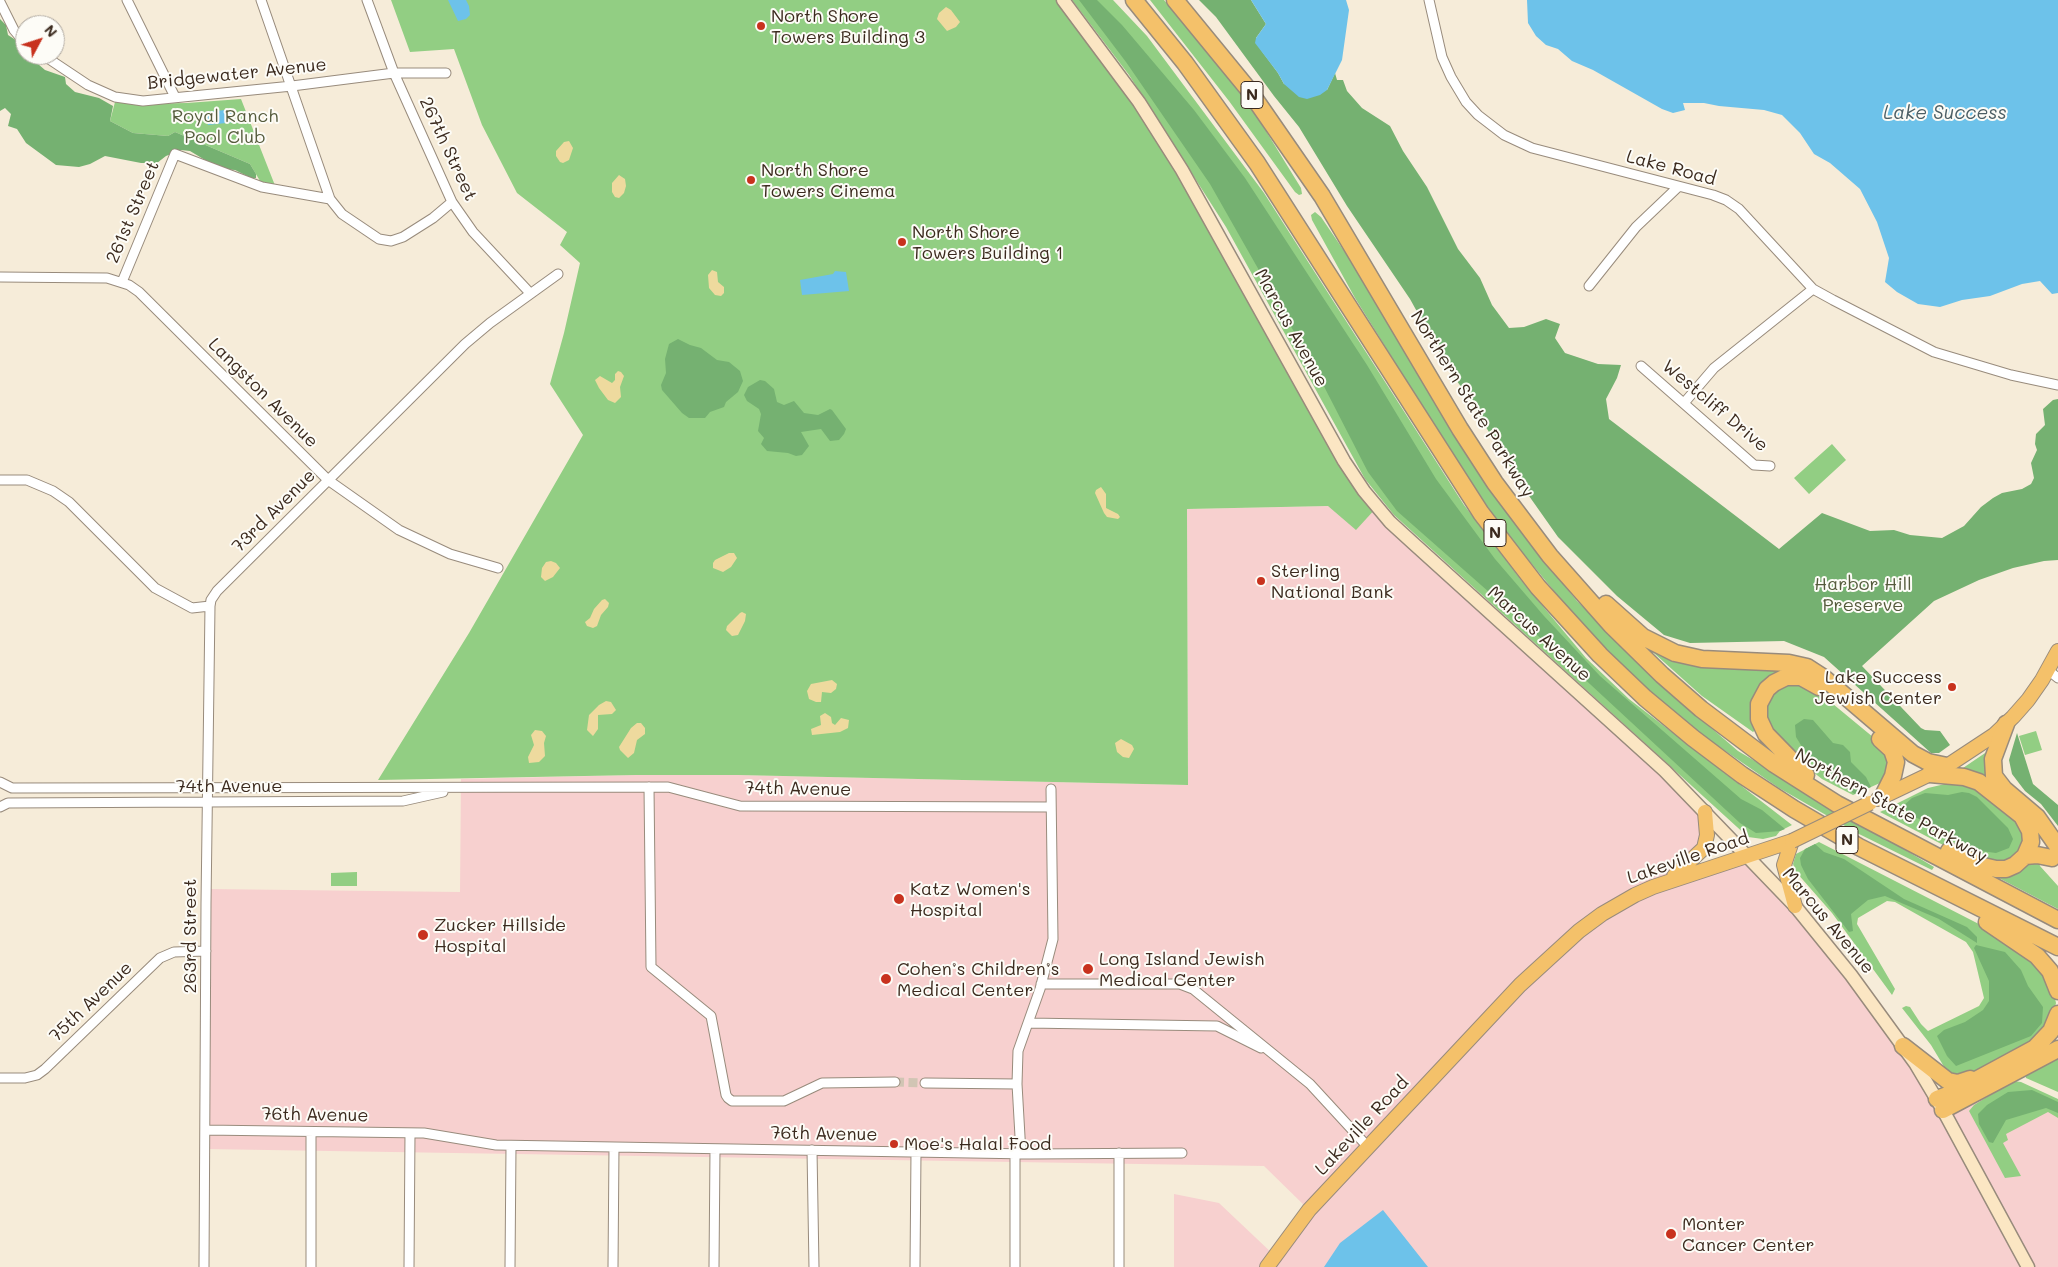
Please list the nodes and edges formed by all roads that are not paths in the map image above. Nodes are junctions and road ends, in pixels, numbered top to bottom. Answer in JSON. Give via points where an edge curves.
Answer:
{"nodes":[{"id":1,"x":127,"y":0,"type":"edge"},
{"id":2,"x":261,"y":0,"type":"edge"},
{"id":3,"x":367,"y":0,"type":"edge"},
{"id":4,"x":1063,"y":0,"type":"edge"},
{"id":5,"x":1120,"y":0,"type":"edge"},
{"id":6,"x":1134,"y":0,"type":"edge"},
{"id":7,"x":1175,"y":0,"type":"edge"},
{"id":8,"x":1429,"y":0,"type":"edge"},
{"id":9,"x":0,"y":2,"type":"edge"},
{"id":10,"x":15,"y":31,"type":"edge"},
{"id":11,"x":58,"y":65,"type":"edge"},
{"id":12,"x":394,"y":73,"type":"junction"},
{"id":13,"x":446,"y":73,"type":"dead end"},
{"id":14,"x":292,"y":86,"type":"junction"},
{"id":15,"x":175,"y":97,"type":"junction"},
{"id":16,"x":1222,"y":113,"type":"junction"},
{"id":17,"x":1678,"y":187,"type":"junction"},
{"id":18,"x":330,"y":199,"type":"junction"},
{"id":19,"x":452,"y":202,"type":"junction"},
{"id":20,"x":558,"y":274,"type":"dead end"},
{"id":21,"x":0,"y":277,"type":"edge"},
{"id":22,"x":122,"y":282,"type":"junction"},
{"id":23,"x":1589,"y":286,"type":"dead end"},
{"id":24,"x":1813,"y":289,"type":"junction"},
{"id":25,"x":530,"y":293,"type":"junction"},
{"id":26,"x":1640,"y":366,"type":"dead end"},
{"id":27,"x":2058,"y":385,"type":"edge"},
{"id":28,"x":1684,"y":403,"type":"junction"},
{"id":29,"x":1770,"y":466,"type":"dead end"},
{"id":30,"x":0,"y":480,"type":"edge"},
{"id":31,"x":328,"y":480,"type":"junction"},
{"id":32,"x":1512,"y":508,"type":"junction"},
{"id":33,"x":498,"y":568,"type":"dead end"},
{"id":34,"x":210,"y":606,"type":"junction"},
{"id":35,"x":2058,"y":651,"type":"edge"},
{"id":36,"x":2055,"y":673,"type":"edge"},
{"id":37,"x":2006,"y":724,"type":"junction"},
{"id":38,"x":1947,"y":766,"type":"junction"},
{"id":39,"x":1930,"y":774,"type":"junction"},
{"id":40,"x":0,"y":782,"type":"edge"},
{"id":41,"x":208,"y":787,"type":"junction"},
{"id":42,"x":649,"y":787,"type":"junction"},
{"id":43,"x":458,"y":788,"type":"junction"},
{"id":44,"x":1051,"y":789,"type":"dead end"},
{"id":45,"x":1877,"y":800,"type":"junction"},
{"id":46,"x":208,"y":803,"type":"junction"},
{"id":47,"x":1837,"y":804,"type":"junction"},
{"id":48,"x":1051,"y":807,"type":"junction"},
{"id":49,"x":0,"y":808,"type":"edge"},
{"id":50,"x":1705,"y":812,"type":"junction"},
{"id":51,"x":1866,"y":819,"type":"junction"},
{"id":52,"x":1792,"y":841,"type":"junction"},
{"id":53,"x":2055,"y":852,"type":"edge"},
{"id":54,"x":1748,"y":856,"type":"junction"},
{"id":55,"x":2025,"y":856,"type":"junction"},
{"id":56,"x":1666,"y":882,"type":"junction"},
{"id":57,"x":1929,"y":883,"type":"junction"},
{"id":58,"x":1795,"y":906,"type":"junction"},
{"id":59,"x":2058,"y":920,"type":"edge"},
{"id":60,"x":2058,"y":947,"type":"edge"},
{"id":61,"x":206,"y":951,"type":"junction"},
{"id":62,"x":1041,"y":984,"type":"junction"},
{"id":63,"x":2058,"y":991,"type":"edge"},
{"id":64,"x":2058,"y":1014,"type":"edge"},
{"id":65,"x":1028,"y":1023,"type":"junction"},
{"id":66,"x":1903,"y":1046,"type":"junction"},
{"id":67,"x":2058,"y":1050,"type":"edge"},
{"id":68,"x":1276,"y":1056,"type":"junction"},
{"id":69,"x":1986,"y":1073,"type":"junction"},
{"id":70,"x":0,"y":1078,"type":"edge"},
{"id":71,"x":895,"y":1082,"type":"tunnel mouth"},
{"id":72,"x":925,"y":1083,"type":"tunnel mouth"},
{"id":73,"x":1017,"y":1084,"type":"junction"},
{"id":74,"x":1940,"y":1104,"type":"junction"},
{"id":75,"x":206,"y":1130,"type":"junction"},
{"id":76,"x":311,"y":1132,"type":"junction"},
{"id":77,"x":410,"y":1133,"type":"junction"},
{"id":78,"x":510,"y":1146,"type":"junction"},
{"id":79,"x":614,"y":1147,"type":"junction"},
{"id":80,"x":1368,"y":1147,"type":"junction"},
{"id":81,"x":715,"y":1149,"type":"junction"},
{"id":82,"x":812,"y":1150,"type":"junction"},
{"id":83,"x":916,"y":1152,"type":"junction"},
{"id":84,"x":1018,"y":1153,"type":"junction"},
{"id":85,"x":1182,"y":1153,"type":"dead end"},
{"id":86,"x":1119,"y":1154,"type":"junction"},
{"id":87,"x":204,"y":1267,"type":"edge"},
{"id":88,"x":311,"y":1267,"type":"edge"},
{"id":89,"x":410,"y":1267,"type":"edge"},
{"id":90,"x":510,"y":1267,"type":"edge"},
{"id":91,"x":613,"y":1267,"type":"edge"},
{"id":92,"x":714,"y":1267,"type":"edge"},
{"id":93,"x":814,"y":1267,"type":"edge"},
{"id":94,"x":915,"y":1267,"type":"edge"},
{"id":95,"x":1015,"y":1267,"type":"edge"},
{"id":96,"x":1119,"y":1267,"type":"edge"},
{"id":97,"x":1267,"y":1267,"type":"edge"},
{"id":98,"x":2028,"y":1267,"type":"edge"}],
"edges":[{"from":1,"to":15,"type":"street"},
{"from":2,"to":14,"type":"street"},
{"from":3,"to":12,"type":"street","name":"267th Street"},
{"from":4,"to":50,"type":"main road","name":"Marcus Avenue","via":[[1139,102],[1186,177],[1364,492],[1390,522],[1658,765]]},
{"from":5,"to":16,"type":"highway"},
{"from":6,"to":16,"type":"highway","number":"N"},
{"from":7,"to":32,"type":"highway","name":"Northern State Parkway","number":"N","via":[[1248,89],[1322,196],[1460,429]]},
{"from":8,"to":17,"type":"street","name":"Lake Road","via":[[1442,57],[1451,77],[1466,102],[1488,124],[1532,148]]},
{"from":9,"to":10,"type":"street"},
{"from":11,"to":15,"type":"street","name":"Bridgewater Avenue","via":[[88,85],[116,97],[143,101]]},
{"from":12,"to":13,"type":"street","name":"Bridgewater Avenue"},
{"from":12,"to":14,"type":"street","name":"Bridgewater Avenue"},
{"from":12,"to":19,"type":"street","name":"267th Street"},
{"from":14,"to":15,"type":"street","name":"Bridgewater Avenue"},
{"from":14,"to":18,"type":"street"},
{"from":16,"to":57,"type":"highway","number":"N","via":[[1468,494],[1509,551],[1563,616],[1628,682],[1717,757],[1794,809]]},
{"from":17,"to":23,"type":"street","via":[[1636,227]]},
{"from":17,"to":24,"type":"street","name":"Lake Road","via":[[1713,195],[1739,209]]},
{"from":18,"to":19,"type":"street","via":[[346,217],[379,239],[391,241],[404,237],[434,218]]},
{"from":18,"to":22,"type":"street","name":"261st Street","via":[[262,187],[175,154]]},
{"from":19,"to":25,"type":"street","name":"267th Street","via":[[473,232]]},
{"from":20,"to":25,"type":"street","name":"73rd Avenue"},
{"from":21,"to":22,"type":"street","name":"Langston Avenue","via":[[107,278]]},
{"from":22,"to":31,"type":"street","name":"Langston Avenue","via":[[139,292]]},
{"from":24,"to":27,"type":"street","name":"Lake Road","via":[[1934,352]]},
{"from":24,"to":28,"type":"street","via":[[1714,368]]},
{"from":25,"to":31,"type":"street","name":"73rd Avenue","via":[[465,344]]},
{"from":26,"to":28,"type":"street","name":"Westcliff Drive"},
{"from":28,"to":29,"type":"street","name":"Westcliff Drive","via":[[1754,465]]},
{"from":30,"to":34,"type":"street","via":[[27,480],[53,491],[69,502],[155,588],[192,608]]},
{"from":31,"to":33,"type":"street","name":"Langston Avenue","via":[[399,530],[450,554]]},
{"from":31,"to":34,"type":"street","name":"73rd Avenue","via":[[217,591]]},
{"from":32,"to":38,"type":"highway","via":[[1620,618],[1658,646],[1692,658],[1807,667],[1913,754],[1928,762]]},
{"from":32,"to":47,"type":"highway","name":"Northern State Parkway","number":"N","via":[[1574,585],[1662,675],[1748,746]]},
{"from":34,"to":41,"type":"street","name":"263rd Street"},
{"from":35,"to":36,"type":"main road","name":"Lakeville Road"},
{"from":36,"to":37,"type":"main road","name":"Lakeville Road"},
{"from":37,"to":38,"type":"main road","name":"Lakeville Road"},
{"from":37,"to":53,"type":"highway","via":[[1993,759],[1994,776],[2000,786],[2033,812],[2045,827]]},
{"from":38,"to":39,"type":"main road","name":"Lakeville Road"},
{"from":39,"to":45,"type":"main road","name":"Lakeville Road"},
{"from":39,"to":55,"type":"highway","via":[[1974,780],[2022,816],[2031,842]]},
{"from":40,"to":41,"type":"street","name":"74th Avenue","via":[[12,788]]},
{"from":41,"to":43,"type":"street","name":"74th Avenue"},
{"from":41,"to":46,"type":"street","name":"263rd Street"},
{"from":42,"to":43,"type":"street","name":"74th Avenue"},
{"from":42,"to":48,"type":"street","name":"74th Avenue","via":[[668,787],[740,806]]},
{"from":42,"to":71,"type":"street","via":[[652,967],[711,1016],[726,1096],[732,1101],[784,1101],[822,1083]]},
{"from":43,"to":46,"type":"street","name":"74th Avenue","via":[[402,801]]},
{"from":44,"to":48,"type":"street"},
{"from":45,"to":47,"type":"highway","via":[[1896,766],[1892,750],[1812,682],[1794,676],[1782,678],[1770,686],[1760,700],[1758,714],[1762,727],[1784,755]]},
{"from":45,"to":52,"type":"main road","name":"Lakeville Road","bridge":true},
{"from":46,"to":49,"type":"street","name":"74th Avenue","via":[[8,803]]},
{"from":46,"to":61,"type":"street","name":"263rd Street"},
{"from":47,"to":51,"type":"highway","name":"Northern State Parkway","number":"N"},
{"from":48,"to":62,"type":"street","via":[[1053,940]]},
{"from":50,"to":54,"type":"main road","name":"Marcus Avenue"},
{"from":50,"to":56,"type":"main road","via":[[1704,848]]},
{"from":51,"to":55,"type":"highway","via":[[1910,832],[1990,868],[2001,870],[2011,867]]},
{"from":51,"to":59,"type":"highway","name":"Northern State Parkway","number":"N"},
{"from":52,"to":54,"type":"main road","name":"Lakeville Road"},
{"from":52,"to":58,"type":"main road","via":[[1784,865]]},
{"from":53,"to":55,"type":"highway"},
{"from":54,"to":56,"type":"main road","name":"Lakeville Road"},
{"from":54,"to":58,"type":"main road","name":"Marcus Avenue"},
{"from":56,"to":80,"type":"main road","name":"Lakeville Road","via":[[1602,914],[1547,958]]},
{"from":57,"to":60,"type":"highway","number":"N"},
{"from":57,"to":63,"type":"highway","via":[[2031,951],[2050,971]]},
{"from":58,"to":66,"type":"main road","name":"Marcus Avenue"},
{"from":61,"to":70,"type":"street","name":"75th Avenue","via":[[174,952],[160,958],[37,1075]]},
{"from":61,"to":75,"type":"street","name":"263rd Street"},
{"from":62,"to":65,"type":"street"},
{"from":62,"to":68,"type":"street","via":[[1187,985]]},
{"from":64,"to":69,"type":"highway","via":[[2043,1041]]},
{"from":65,"to":68,"type":"street","via":[[1217,1026]]},
{"from":65,"to":73,"type":"street","via":[[1018,1051]]},
{"from":66,"to":69,"type":"highway","via":[[1951,1082]]},
{"from":66,"to":74,"type":"main road","name":"Marcus Avenue"},
{"from":67,"to":74,"type":"highway"},
{"from":68,"to":80,"type":"street","via":[[1310,1084]]},
{"from":69,"to":74,"type":"highway","via":[[1950,1094]]},
{"from":72,"to":73,"type":"street"},
{"from":73,"to":84,"type":"street"},
{"from":74,"to":98,"type":"main road","name":"Marcus Avenue"},
{"from":75,"to":76,"type":"street","name":"76th Avenue"},
{"from":75,"to":87,"type":"street","name":"263rd Street"},
{"from":76,"to":77,"type":"street","name":"76th Avenue"},
{"from":76,"to":88,"type":"street"},
{"from":77,"to":78,"type":"street","name":"76th Avenue"},
{"from":77,"to":89,"type":"street"},
{"from":78,"to":79,"type":"street","name":"76th Avenue"},
{"from":78,"to":90,"type":"street"},
{"from":79,"to":81,"type":"street","name":"76th Avenue"},
{"from":79,"to":91,"type":"street"},
{"from":80,"to":97,"type":"main road","name":"Lakeville Road","via":[[1309,1210]]},
{"from":81,"to":82,"type":"street","name":"76th Avenue"},
{"from":81,"to":92,"type":"street"},
{"from":82,"to":83,"type":"street","name":"76th Avenue"},
{"from":82,"to":93,"type":"street"},
{"from":83,"to":84,"type":"street","name":"76th Avenue"},
{"from":83,"to":94,"type":"street"},
{"from":84,"to":86,"type":"street","name":"76th Avenue"},
{"from":84,"to":95,"type":"street"},
{"from":85,"to":86,"type":"street","name":"76th Avenue"},
{"from":86,"to":96,"type":"street"}]}
